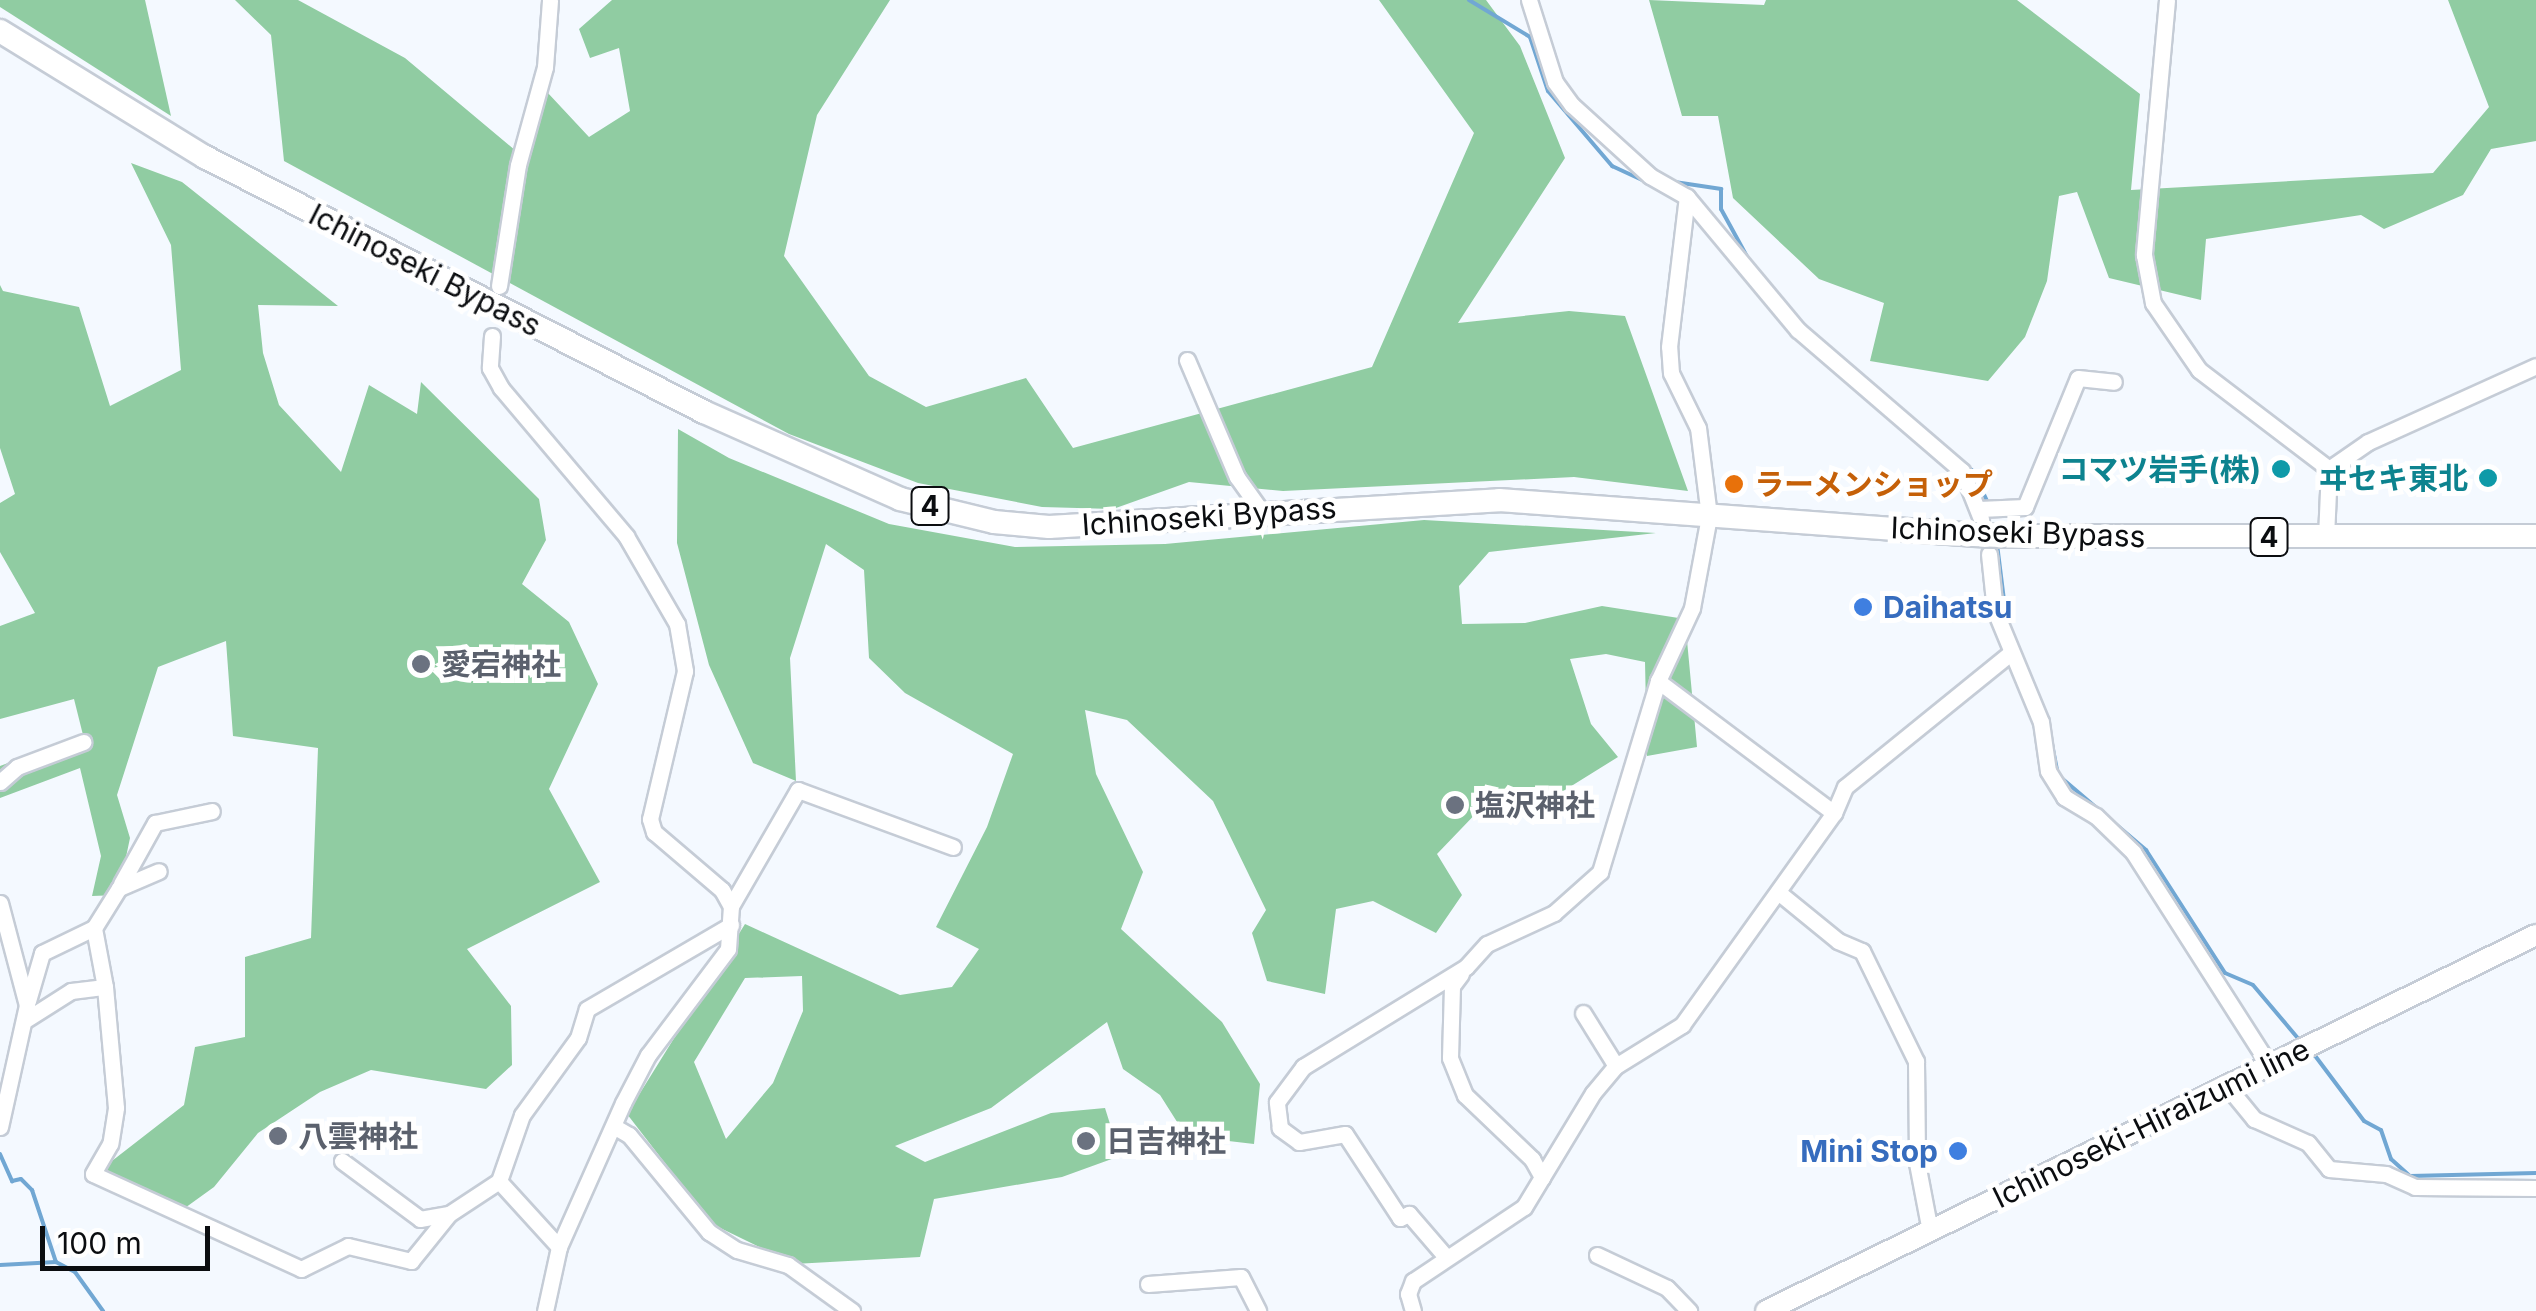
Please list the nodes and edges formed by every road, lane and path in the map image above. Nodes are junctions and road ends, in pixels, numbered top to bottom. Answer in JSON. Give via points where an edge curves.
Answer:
{"nodes":[{"id":1,"x":550,"y":0,"type":"edge"},
{"id":2,"x":1529,"y":0,"type":"edge"},
{"id":3,"x":2168,"y":0,"type":"edge"},
{"id":4,"x":0,"y":31,"type":"edge"},
{"id":5,"x":1688,"y":196,"type":"junction"},
{"id":6,"x":498,"y":286,"type":"dead end"},
{"id":7,"x":492,"y":336,"type":"dead end"},
{"id":8,"x":1187,"y":360,"type":"dead end"},
{"id":9,"x":2536,"y":366,"type":"edge"},
{"id":10,"x":2114,"y":382,"type":"dead end"},
{"id":11,"x":2330,"y":469,"type":"junction"},
{"id":12,"x":1262,"y":512,"type":"junction"},
{"id":13,"x":1709,"y":516,"type":"junction"},
{"id":14,"x":1978,"y":521,"type":"junction"},
{"id":15,"x":2536,"y":536,"type":"edge"},
{"id":16,"x":2326,"y":537,"type":"junction"},
{"id":17,"x":1995,"y":545,"type":"junction"},
{"id":18,"x":2008,"y":655,"type":"junction"},
{"id":19,"x":1658,"y":680,"type":"junction"},
{"id":20,"x":83,"y":742,"type":"dead end"},
{"id":21,"x":0,"y":782,"type":"edge"},
{"id":22,"x":212,"y":811,"type":"dead end"},
{"id":23,"x":1834,"y":812,"type":"junction"},
{"id":24,"x":953,"y":847,"type":"dead end"},
{"id":25,"x":159,"y":870,"type":"dead end"},
{"id":26,"x":119,"y":888,"type":"junction"},
{"id":27,"x":1778,"y":892,"type":"junction"},
{"id":28,"x":0,"y":904,"type":"edge"},
{"id":29,"x":730,"y":906,"type":"junction"},
{"id":30,"x":731,"y":925,"type":"junction"},
{"id":31,"x":94,"y":928,"type":"junction"},
{"id":32,"x":2536,"y":935,"type":"edge"},
{"id":33,"x":1466,"y":967,"type":"junction"},
{"id":34,"x":105,"y":987,"type":"junction"},
{"id":35,"x":27,"y":1012,"type":"junction"},
{"id":36,"x":1583,"y":1012,"type":"dead end"},
{"id":37,"x":2269,"y":1065,"type":"junction"},
{"id":38,"x":1616,"y":1066,"type":"junction"},
{"id":39,"x":2227,"y":1086,"type":"junction"},
{"id":40,"x":0,"y":1127,"type":"edge"},
{"id":41,"x":615,"y":1127,"type":"junction"},
{"id":42,"x":342,"y":1161,"type":"dead end"},
{"id":43,"x":1542,"y":1177,"type":"junction"},
{"id":44,"x":499,"y":1181,"type":"junction"},
{"id":45,"x":2536,"y":1188,"type":"edge"},
{"id":46,"x":448,"y":1214,"type":"junction"},
{"id":47,"x":1930,"y":1231,"type":"junction"},
{"id":48,"x":559,"y":1246,"type":"junction"},
{"id":49,"x":1597,"y":1255,"type":"dead end"},
{"id":50,"x":1446,"y":1257,"type":"junction"},
{"id":51,"x":1148,"y":1284,"type":"dead end"},
{"id":52,"x":545,"y":1311,"type":"edge"},
{"id":53,"x":852,"y":1311,"type":"edge"},
{"id":54,"x":1258,"y":1311,"type":"edge"},
{"id":55,"x":1413,"y":1311,"type":"edge"},
{"id":56,"x":1689,"y":1311,"type":"edge"},
{"id":57,"x":1766,"y":1311,"type":"edge"}],
"edges":[{"from":1,"to":6,"type":"street","via":[[545,67],[518,165]]},
{"from":2,"to":5,"type":"street","via":[[1555,82],[1654,179]]},
{"from":3,"to":11,"type":"street","via":[[2144,255],[2153,304],[2199,370]]},
{"from":4,"to":12,"type":"highway","name":"Ichinoseki Bypass","number":"4","via":[[205,157],[704,412],[900,499],[994,522],[1050,526]]},
{"from":5,"to":13,"type":"street","via":[[1669,347],[1671,372],[1698,428]]},
{"from":5,"to":14,"type":"street","via":[[1798,330],[1962,471]]},
{"from":7,"to":29,"type":"street","via":[[490,368],[501,388],[626,536],[677,624],[685,671],[650,819],[654,832],[722,890]]},
{"from":8,"to":12,"type":"street","via":[[1237,477]]},
{"from":9,"to":11,"type":"street","via":[[2368,442]]},
{"from":10,"to":14,"type":"street","via":[[2078,378],[2025,507]]},
{"from":11,"to":16,"type":"street"},
{"from":12,"to":13,"type":"highway","name":"Ichinoseki Bypass","number":"4","via":[[1499,500]]},
{"from":13,"to":14,"type":"highway","name":"Ichinoseki Bypass","number":"4"},
{"from":13,"to":19,"type":"street","via":[[1692,608]]},
{"from":14,"to":17,"type":"highway","name":"Ichinoseki Bypass","number":"4","bridge":true},
{"from":15,"to":16,"type":"highway","name":"Ichinoseki Bypass","number":"4"},
{"from":16,"to":17,"type":"highway","name":"Ichinoseki Bypass","number":"4"},
{"from":17,"to":18,"type":"street"},
{"from":18,"to":23,"type":"street","via":[[1884,750],[1845,787]]},
{"from":18,"to":37,"type":"street","via":[[2029,692],[2048,771],[2064,798],[2096,816],[2133,852]]},
{"from":19,"to":23,"type":"street"},
{"from":19,"to":33,"type":"street","via":[[1600,872],[1554,913],[1487,944]]},
{"from":20,"to":21,"type":"street","via":[[17,767]]},
{"from":22,"to":26,"type":"street","via":[[155,824]]},
{"from":23,"to":27,"type":"street"},
{"from":24,"to":29,"type":"street","via":[[798,790]]},
{"from":25,"to":26,"type":"street"},
{"from":26,"to":31,"type":"street"},
{"from":27,"to":38,"type":"street","via":[[1682,1025]]},
{"from":27,"to":47,"type":"street","via":[[1838,941],[1862,951],[1916,1060],[1916,1164]]},
{"from":28,"to":35,"type":"street"},
{"from":29,"to":30,"type":"street"},
{"from":30,"to":41,"type":"street","via":[[728,949],[648,1055]]},
{"from":30,"to":44,"type":"street","via":[[587,1009],[578,1038],[522,1115]]},
{"from":31,"to":34,"type":"street"},
{"from":31,"to":35,"type":"street","via":[[42,954]]},
{"from":32,"to":37,"type":"main road","name":"Ichinoseki-Hiraizumi line"},
{"from":33,"to":43,"type":"street","via":[[1452,986],[1450,1058],[1465,1095],[1532,1159]]},
{"from":33,"to":50,"type":"street","via":[[1303,1068],[1277,1102],[1276,1120],[1299,1142],[1345,1134],[1400,1218],[1408,1214]]},
{"from":34,"to":35,"type":"street","via":[[72,990]]},
{"from":34,"to":46,"type":"street","via":[[116,1108],[110,1144],[93,1174],[301,1270],[348,1246],[411,1261]]},
{"from":35,"to":40,"type":"street"},
{"from":36,"to":38,"type":"street"},
{"from":37,"to":39,"type":"main road","name":"Ichinoseki-Hiraizumi line"},
{"from":38,"to":43,"type":"street"},
{"from":39,"to":45,"type":"street","via":[[2254,1119],[2308,1143],[2329,1169],[2386,1174],[2415,1187]]},
{"from":39,"to":47,"type":"main road","name":"Ichinoseki-Hiraizumi line"},
{"from":41,"to":48,"type":"street"},
{"from":41,"to":53,"type":"street","via":[[629,1135],[709,1232],[737,1250],[788,1265]]},
{"from":42,"to":46,"type":"street","via":[[420,1220]]},
{"from":43,"to":50,"type":"street","via":[[1508,1221]]},
{"from":44,"to":46,"type":"street"},
{"from":44,"to":48,"type":"street"},
{"from":47,"to":57,"type":"main road","name":"Ichinoseki-Hiraizumi line"},
{"from":48,"to":52,"type":"street"},
{"from":49,"to":56,"type":"street","via":[[1668,1288]]},
{"from":50,"to":55,"type":"street","via":[[1413,1282]]},
{"from":51,"to":54,"type":"street","via":[[1241,1276]]}]}
